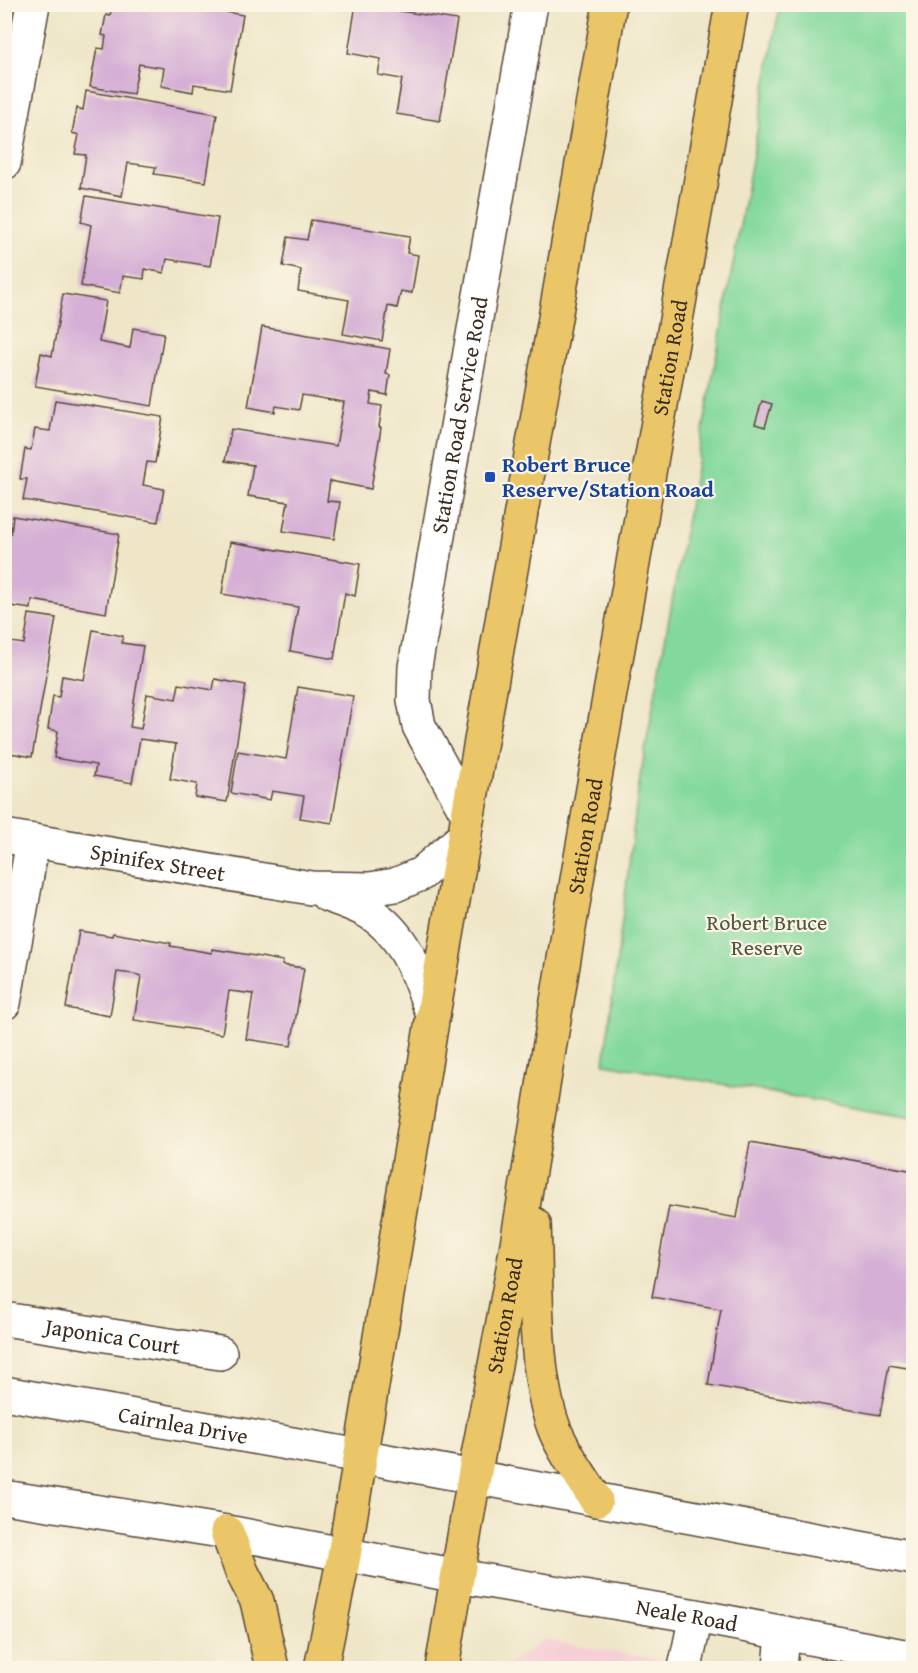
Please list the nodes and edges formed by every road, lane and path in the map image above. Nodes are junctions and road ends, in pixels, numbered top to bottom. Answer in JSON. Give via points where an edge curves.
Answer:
{"nodes":[{"id":1,"x":33,"y":4,"type":"edge"},
{"id":2,"x":531,"y":4,"type":"edge"},
{"id":3,"x":610,"y":4,"type":"edge"},
{"id":4,"x":732,"y":4,"type":"edge"},
{"id":5,"x":4,"y":163,"type":"edge"},
{"id":6,"x":466,"y":826,"type":"junction"},
{"id":7,"x":19,"y":838,"type":"edge"},
{"id":8,"x":311,"y":888,"type":"junction"},
{"id":9,"x":4,"y":1003,"type":"edge"},
{"id":10,"x":433,"y":1015,"type":"junction"},
{"id":11,"x":531,"y":1157,"type":"junction"},
{"id":12,"x":14,"y":1321,"type":"edge"},
{"id":13,"x":220,"y":1353,"type":"dead end"},
{"id":14,"x":4,"y":1393,"type":"edge"},
{"id":15,"x":360,"y":1455,"type":"junction"},
{"id":16,"x":474,"y":1477,"type":"junction"},
{"id":17,"x":4,"y":1497,"type":"edge"},
{"id":18,"x":596,"y":1500,"type":"junction"},
{"id":19,"x":227,"y":1532,"type":"junction"},
{"id":20,"x":344,"y":1556,"type":"junction"},
{"id":21,"x":914,"y":1558,"type":"edge"},
{"id":22,"x":458,"y":1576,"type":"junction"},
{"id":23,"x":696,"y":1616,"type":"junction"},
{"id":24,"x":783,"y":1634,"type":"junction"},
{"id":25,"x":914,"y":1658,"type":"edge"},
{"id":26,"x":272,"y":1668,"type":"edge"},
{"id":27,"x":321,"y":1668,"type":"edge"},
{"id":28,"x":442,"y":1668,"type":"edge"},
{"id":29,"x":685,"y":1668,"type":"edge"},
{"id":30,"x":780,"y":1668,"type":"edge"}],
"edges":[{"from":1,"to":5,"type":"street"},
{"from":2,"to":6,"type":"street","name":"Station Road Service Road","via":[[415,667],[414,700],[419,726]]},
{"from":3,"to":6,"type":"main road"},
{"from":4,"to":11,"type":"main road","name":"Station Road"},
{"from":6,"to":8,"type":"street","name":"Spinifex Street","via":[[421,874],[395,885],[370,889]]},
{"from":6,"to":10,"type":"main road"},
{"from":7,"to":8,"type":"street","name":"Spinifex Street"},
{"from":7,"to":9,"type":"street"},
{"from":8,"to":10,"type":"street","name":"Spinifex Street","via":[[370,913],[392,930],[412,961]]},
{"from":10,"to":15,"type":"main road"},
{"from":11,"to":16,"type":"main road","name":"Station Road"},
{"from":11,"to":18,"type":"main road","via":[[540,1356],[547,1398],[555,1429]]},
{"from":12,"to":13,"type":"street","name":"Japonica Court"},
{"from":14,"to":15,"type":"street","name":"Cairnlea Drive"},
{"from":15,"to":16,"type":"street","name":"Cairnlea Drive"},
{"from":15,"to":20,"type":"main road"},
{"from":16,"to":18,"type":"street"},
{"from":16,"to":22,"type":"main road","name":"Station Road"},
{"from":17,"to":19,"type":"street"},
{"from":18,"to":21,"type":"street"},
{"from":19,"to":20,"type":"street"},
{"from":19,"to":26,"type":"main road","via":[[256,1601]]},
{"from":20,"to":22,"type":"street","name":"Neale Road"},
{"from":20,"to":27,"type":"main road"},
{"from":22,"to":23,"type":"street","name":"Neale Road"},
{"from":22,"to":28,"type":"main road","name":"Station Road"},
{"from":23,"to":24,"type":"street","name":"Neale Road"},
{"from":23,"to":29,"type":"street"},
{"from":24,"to":25,"type":"street","name":"Neale Road"},
{"from":24,"to":30,"type":"street"}]}
